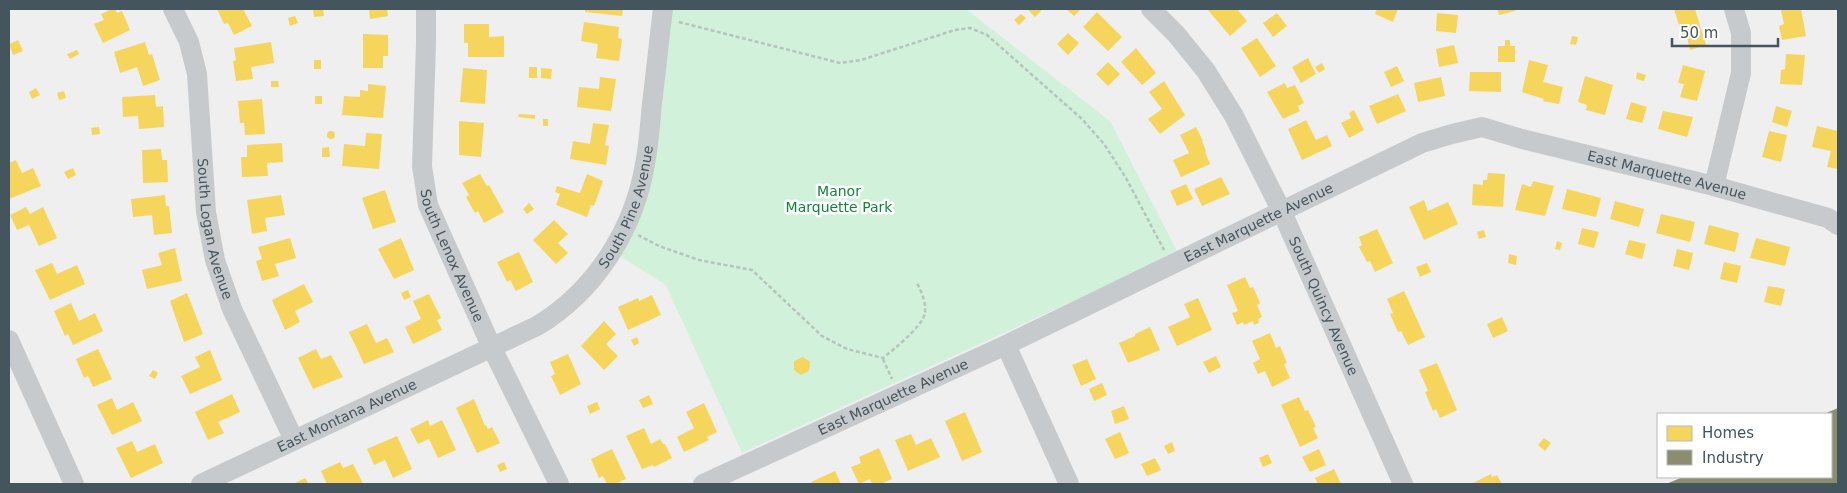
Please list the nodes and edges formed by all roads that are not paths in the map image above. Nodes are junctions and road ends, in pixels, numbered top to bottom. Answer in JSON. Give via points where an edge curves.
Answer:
{"nodes":[{"id":1,"x":173,"y":9,"type":"edge"},
{"id":2,"x":426,"y":9,"type":"edge"},
{"id":3,"x":1151,"y":9,"type":"edge"},
{"id":4,"x":1734,"y":9,"type":"edge"},
{"id":5,"x":662,"y":14,"type":"edge"},
{"id":6,"x":1714,"y":186,"type":"junction"},
{"id":7,"x":1282,"y":212,"type":"junction"},
{"id":8,"x":1838,"y":225,"type":"edge"},
{"id":9,"x":9,"y":340,"type":"edge"},
{"id":10,"x":1006,"y":345,"type":"junction"},
{"id":11,"x":492,"y":348,"type":"junction"},
{"id":12,"x":294,"y":440,"type":"junction"},
{"id":13,"x":74,"y":484,"type":"edge"},
{"id":14,"x":201,"y":484,"type":"edge"},
{"id":15,"x":559,"y":484,"type":"edge"},
{"id":16,"x":703,"y":484,"type":"edge"},
{"id":17,"x":1069,"y":484,"type":"edge"},
{"id":18,"x":1403,"y":484,"type":"edge"}],
"edges":[{"from":1,"to":12,"type":"street","name":"South Logan Avenue","via":[[189,42],[197,74],[206,212],[215,260],[232,309]]},
{"from":2,"to":11,"type":"street","name":"South Lenox Avenue","via":[[422,166],[428,205]]},
{"from":3,"to":7,"type":"street","name":"South Quincy Avenue","via":[[1206,71],[1234,116]]},
{"from":4,"to":6,"type":"street","via":[[1741,33],[1741,73]]},
{"from":5,"to":11,"type":"street","name":"South Pine Avenue","via":[[645,164],[625,227],[605,264],[571,301],[554,316]]},
{"from":6,"to":7,"type":"street","name":"East Marquette Avenue","via":[[1482,128],[1422,144]]},
{"from":6,"to":8,"type":"street","name":"East Marquette Avenue","via":[[1828,218]]},
{"from":7,"to":10,"type":"street","name":"East Marquette Avenue"},
{"from":7,"to":18,"type":"street","name":"South Quincy Avenue"},
{"from":9,"to":13,"type":"street"},
{"from":10,"to":16,"type":"street","name":"East Marquette Avenue"},
{"from":10,"to":17,"type":"street"},
{"from":11,"to":12,"type":"street","name":"East Montana Avenue"},
{"from":11,"to":15,"type":"street","name":"South Lenox Avenue"},
{"from":12,"to":14,"type":"street","name":"East Montana Avenue"}]}
